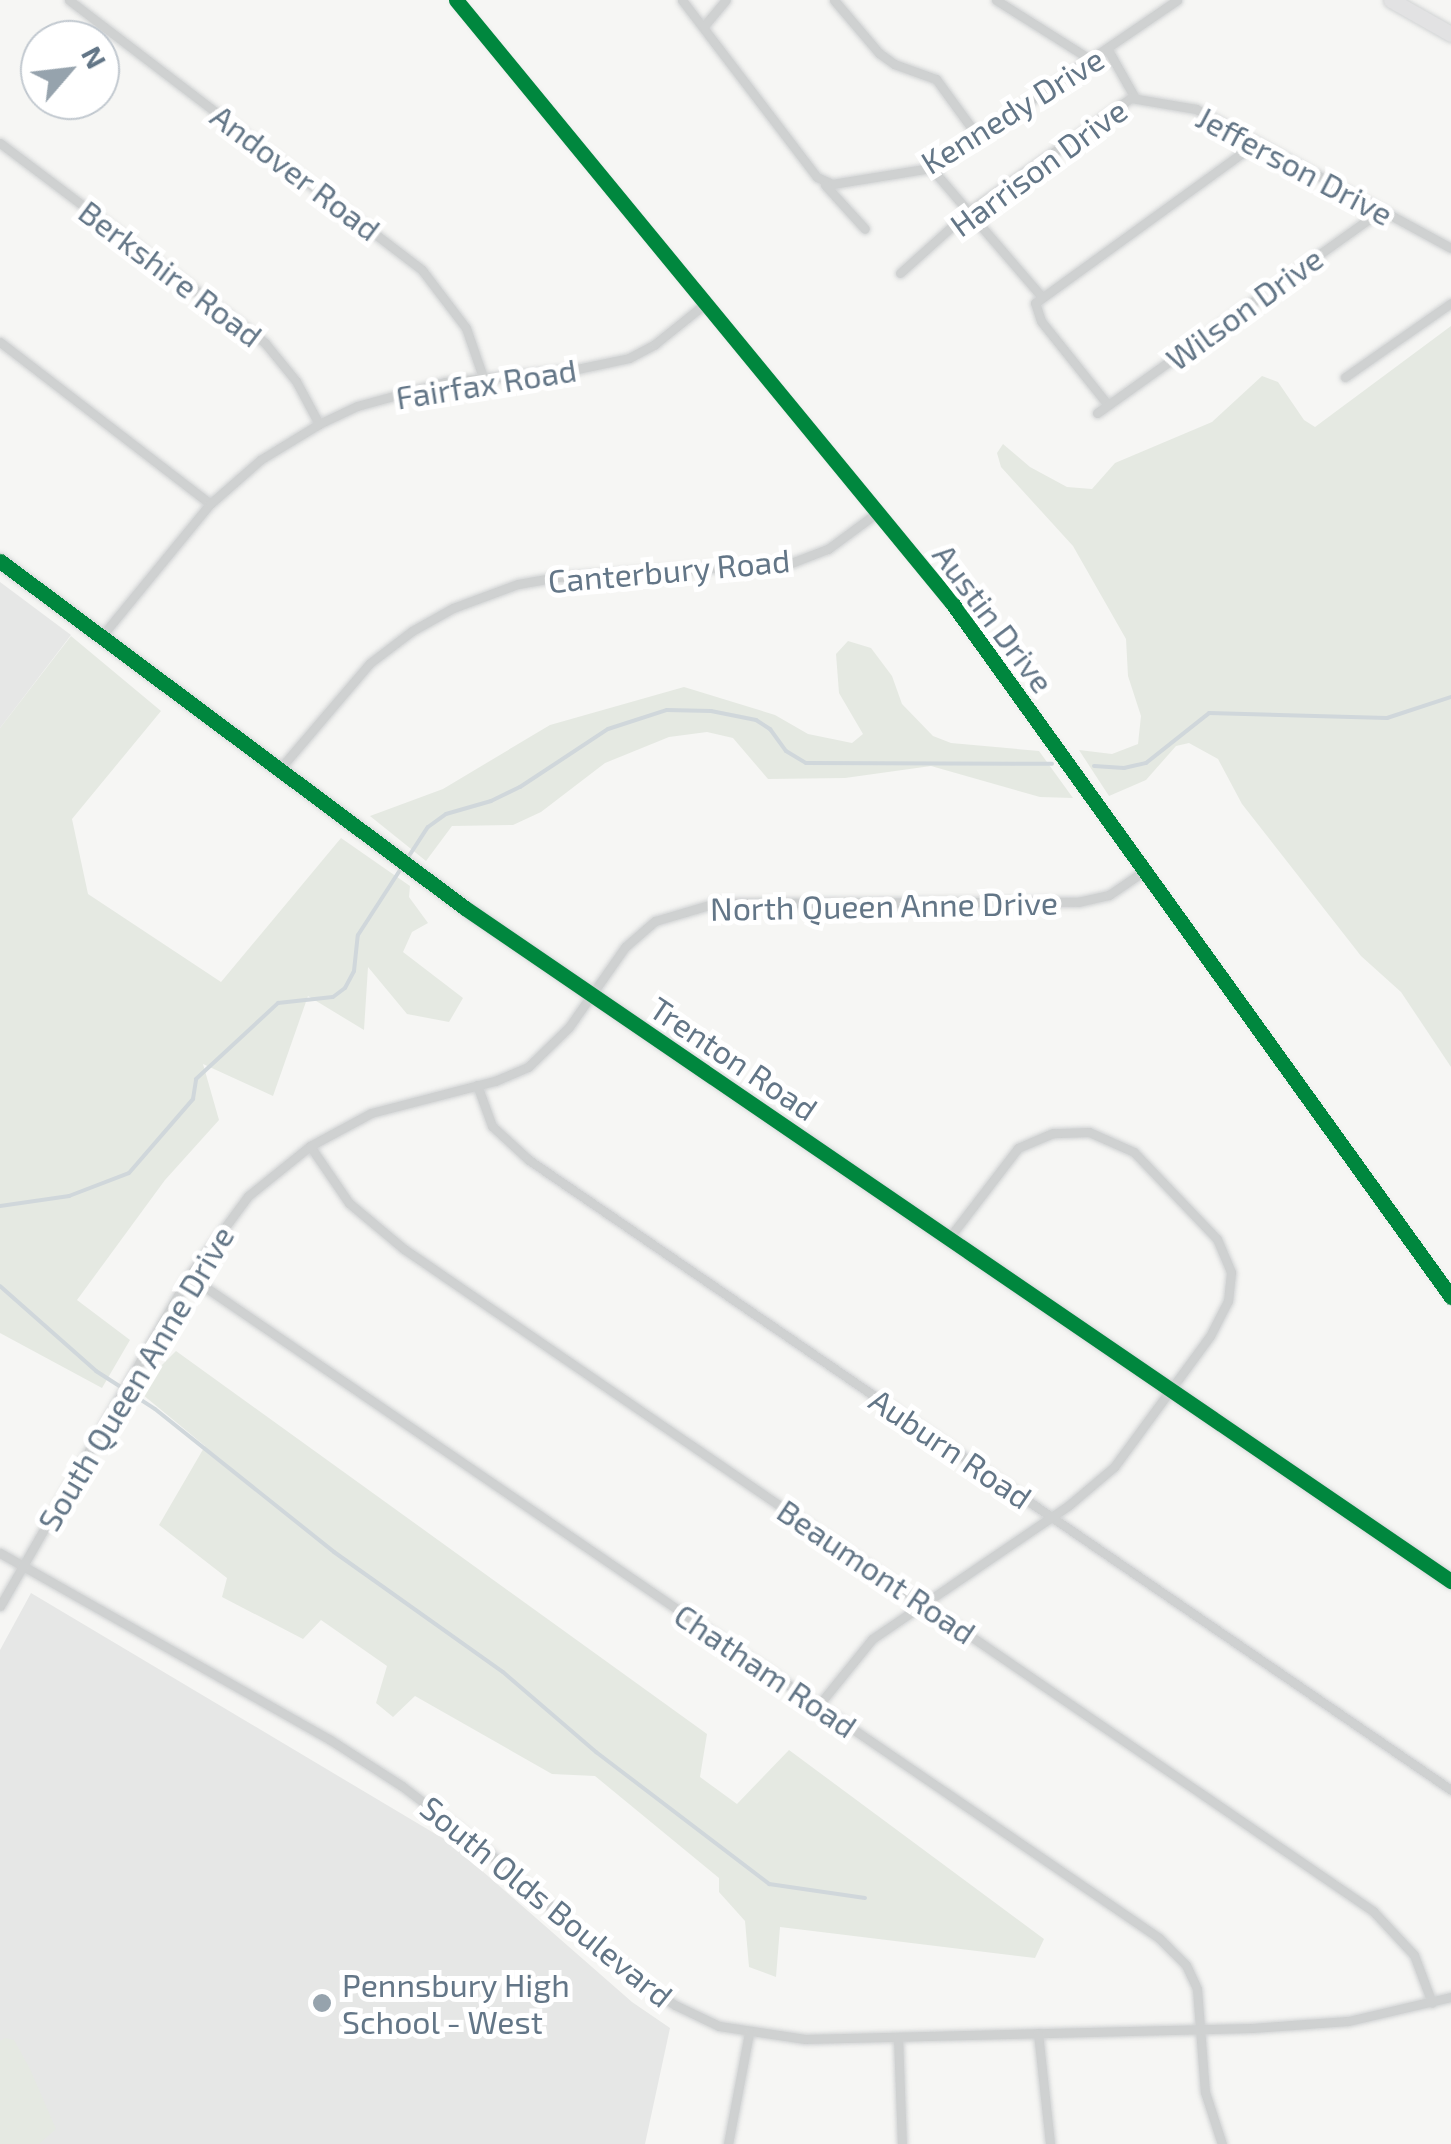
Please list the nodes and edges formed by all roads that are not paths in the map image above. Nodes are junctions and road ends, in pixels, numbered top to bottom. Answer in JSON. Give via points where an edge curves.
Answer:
{"nodes":[{"id":1,"x":69,"y":0,"type":"edge"},
{"id":2,"x":456,"y":0,"type":"edge"},
{"id":3,"x":682,"y":0,"type":"edge"},
{"id":4,"x":726,"y":0,"type":"edge"},
{"id":5,"x":834,"y":0,"type":"edge"},
{"id":6,"x":996,"y":0,"type":"edge"},
{"id":7,"x":1178,"y":0,"type":"edge"},
{"id":8,"x":1391,"y":0,"type":"edge"},
{"id":9,"x":704,"y":26,"type":"junction"},
{"id":10,"x":1451,"y":34,"type":"edge"},
{"id":11,"x":1108,"y":50,"type":"junction"},
{"id":12,"x":1092,"y":61,"type":"junction"},
{"id":13,"x":1135,"y":98,"type":"junction"},
{"id":14,"x":976,"y":134,"type":"junction"},
{"id":15,"x":0,"y":143,"type":"edge"},
{"id":16,"x":1256,"y":143,"type":"junction"},
{"id":17,"x":931,"y":168,"type":"junction"},
{"id":18,"x":823,"y":182,"type":"junction"},
{"id":19,"x":1380,"y":210,"type":"junction"},
{"id":20,"x":968,"y":212,"type":"junction"},
{"id":21,"x":864,"y":229,"type":"dead end"},
{"id":22,"x":1451,"y":248,"type":"edge"},
{"id":23,"x":900,"y":272,"type":"dead end"},
{"id":24,"x":1042,"y":297,"type":"junction"},
{"id":25,"x":706,"y":303,"type":"junction"},
{"id":26,"x":1451,"y":303,"type":"edge"},
{"id":27,"x":0,"y":342,"type":"edge"},
{"id":28,"x":483,"y":377,"type":"junction"},
{"id":29,"x":1345,"y":377,"type":"dead end"},
{"id":30,"x":1108,"y":405,"type":"junction"},
{"id":31,"x":1096,"y":413,"type":"dead end"},
{"id":32,"x":319,"y":424,"type":"junction"},
{"id":33,"x":210,"y":504,"type":"junction"},
{"id":34,"x":878,"y":512,"type":"junction"},
{"id":35,"x":0,"y":561,"type":"edge"},
{"id":36,"x":101,"y":638,"type":"junction"},
{"id":37,"x":278,"y":770,"type":"junction"},
{"id":38,"x":1144,"y":871,"type":"junction"},
{"id":39,"x":590,"y":994,"type":"junction"},
{"id":40,"x":477,"y":1085,"type":"junction"},
{"id":41,"x":310,"y":1146,"type":"junction"},
{"id":42,"x":948,"y":1238,"type":"junction"},
{"id":43,"x":189,"y":1276,"type":"junction"},
{"id":44,"x":1451,"y":1297,"type":"edge"},
{"id":45,"x":1171,"y":1390,"type":"junction"},
{"id":46,"x":1052,"y":1516,"type":"junction"},
{"id":47,"x":0,"y":1553,"type":"edge"},
{"id":48,"x":22,"y":1566,"type":"junction"},
{"id":49,"x":1451,"y":1581,"type":"edge"},
{"id":50,"x":922,"y":1602,"type":"junction"},
{"id":51,"x":0,"y":1606,"type":"edge"},
{"id":52,"x":818,"y":1706,"type":"junction"},
{"id":53,"x":1451,"y":1790,"type":"edge"},
{"id":54,"x":1451,"y":1997,"type":"edge"},
{"id":55,"x":1432,"y":2003,"type":"junction"},
{"id":56,"x":1200,"y":2029,"type":"junction"},
{"id":57,"x":749,"y":2033,"type":"junction"},
{"id":58,"x":1038,"y":2033,"type":"junction"},
{"id":59,"x":898,"y":2037,"type":"junction"},
{"id":60,"x":728,"y":2144,"type":"edge"},
{"id":61,"x":902,"y":2144,"type":"edge"},
{"id":62,"x":1050,"y":2144,"type":"edge"},
{"id":63,"x":1222,"y":2144,"type":"edge"}],
"edges":[{"from":1,"to":28,"type":"street","name":"Andover Road","via":[[412,261],[457,312]]},
{"from":2,"to":25,"type":"street","name":"Austin Drive"},
{"from":3,"to":9,"type":"street"},
{"from":4,"to":9,"type":"street"},
{"from":5,"to":14,"type":"street","via":[[880,53],[930,75],[948,91]]},
{"from":6,"to":12,"type":"street"},
{"from":7,"to":11,"type":"street","name":"Kennedy Drive"},
{"from":8,"to":10,"type":"main road"},
{"from":9,"to":18,"type":"street"},
{"from":11,"to":12,"type":"street","name":"Kennedy Drive"},
{"from":11,"to":13,"type":"street","name":"Harrison Drive"},
{"from":12,"to":14,"type":"street","name":"Kennedy Drive"},
{"from":13,"to":16,"type":"street","name":"Jefferson Drive","via":[[1196,110]]},
{"from":13,"to":20,"type":"street","name":"Harrison Drive","via":[[1106,111]]},
{"from":14,"to":17,"type":"street","name":"Kennedy Drive"},
{"from":15,"to":32,"type":"street","name":"Berkshire Road","via":[[264,343],[296,381]]},
{"from":16,"to":19,"type":"street","name":"Jefferson Drive"},
{"from":16,"to":24,"type":"street"},
{"from":17,"to":18,"type":"street","name":"Kennedy Drive"},
{"from":17,"to":20,"type":"street"},
{"from":18,"to":21,"type":"street"},
{"from":19,"to":22,"type":"street","name":"Jefferson Drive"},
{"from":19,"to":30,"type":"street","name":"Wilson Drive"},
{"from":20,"to":23,"type":"street","name":"Harrison Drive"},
{"from":20,"to":24,"type":"street"},
{"from":24,"to":30,"type":"street","via":[[1035,311]]},
{"from":25,"to":28,"type":"street","name":"Fairfax Road","via":[[629,358]]},
{"from":25,"to":34,"type":"street","name":"Austin Drive"},
{"from":26,"to":29,"type":"street"},
{"from":27,"to":33,"type":"street"},
{"from":28,"to":32,"type":"street","name":"Fairfax Road","via":[[396,394]]},
{"from":30,"to":31,"type":"street","name":"Wilson Drive"},
{"from":32,"to":33,"type":"street","name":"Fairfax Road","via":[[260,460]]},
{"from":33,"to":36,"type":"street","name":"Fairfax Road"},
{"from":34,"to":37,"type":"street","name":"Canterbury Road","via":[[828,549],[790,563],[556,577],[452,608],[370,663]]},
{"from":34,"to":38,"type":"street","name":"Austin Drive","via":[[952,602]]},
{"from":35,"to":36,"type":"main road","name":"Trenton Road"},
{"from":36,"to":37,"type":"main road","name":"Trenton Road"},
{"from":37,"to":39,"type":"main road","name":"Trenton Road"},
{"from":38,"to":39,"type":"street","name":"North Queen Anne Drive","via":[[1109,895],[1078,902],[699,906],[644,928]]},
{"from":38,"to":44,"type":"street","name":"Austin Drive"},
{"from":39,"to":40,"type":"street","name":"South Queen Anne Drive","via":[[546,1053],[514,1074]]},
{"from":39,"to":42,"type":"main road","name":"Trenton Road"},
{"from":40,"to":41,"type":"street","name":"South Queen Anne Drive","via":[[372,1113]]},
{"from":40,"to":46,"type":"street","name":"Auburn Road","via":[[492,1126],[529,1160]]},
{"from":41,"to":43,"type":"street","name":"South Queen Anne Drive","via":[[248,1196]]},
{"from":41,"to":50,"type":"street","name":"Beaumont Road","via":[[349,1204],[380,1232]]},
{"from":42,"to":45,"type":"main road","name":"Trenton Road"},
{"from":42,"to":45,"type":"street","via":[[997,1170],[1031,1141],[1074,1130],[1105,1136],[1134,1152],[1217,1239],[1231,1272],[1223,1315]]},
{"from":43,"to":48,"type":"street","name":"South Queen Anne Drive"},
{"from":43,"to":52,"type":"street","name":"Chatham Road"},
{"from":45,"to":46,"type":"street","via":[[1114,1467]]},
{"from":45,"to":49,"type":"main road","name":"Trenton Road"},
{"from":46,"to":50,"type":"street"},
{"from":46,"to":53,"type":"street","name":"Auburn Road"},
{"from":47,"to":48,"type":"street","name":"South Olds Boulevard"},
{"from":48,"to":51,"type":"street","name":"South Queen Anne Drive"},
{"from":48,"to":57,"type":"street","name":"South Olds Boulevard","via":[[388,1777],[644,1985],[709,2022]]},
{"from":50,"to":52,"type":"street","via":[[861,1650]]},
{"from":50,"to":55,"type":"street","name":"Beaumont Road","via":[[1373,1912],[1414,1955]]},
{"from":52,"to":56,"type":"street","name":"Chatham Road","via":[[1159,1938],[1194,1979]]},
{"from":54,"to":55,"type":"street","name":"South Olds Boulevard"},
{"from":55,"to":56,"type":"street","name":"South Olds Boulevard","via":[[1348,2021]]},
{"from":56,"to":58,"type":"street","name":"South Olds Boulevard"},
{"from":56,"to":63,"type":"street","name":"Chatham Road","via":[[1205,2092]]},
{"from":57,"to":59,"type":"street","name":"South Olds Boulevard"},
{"from":57,"to":60,"type":"street"},
{"from":58,"to":59,"type":"street","name":"South Olds Boulevard"},
{"from":58,"to":62,"type":"street"},
{"from":59,"to":61,"type":"street"}]}
